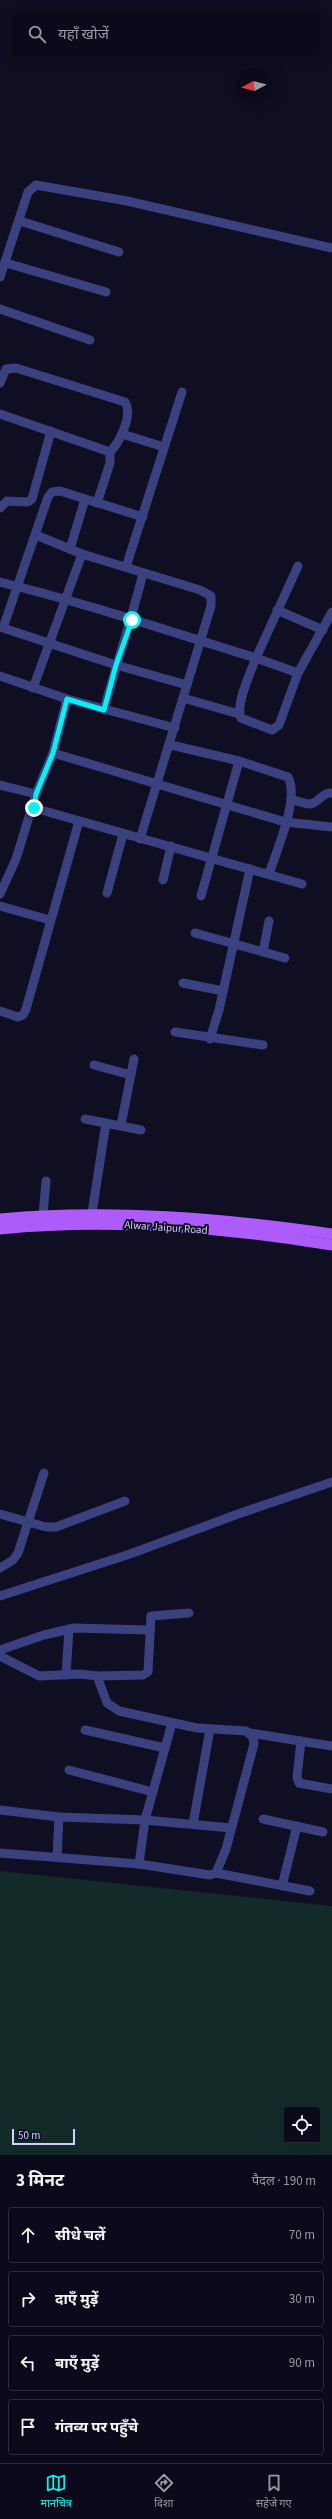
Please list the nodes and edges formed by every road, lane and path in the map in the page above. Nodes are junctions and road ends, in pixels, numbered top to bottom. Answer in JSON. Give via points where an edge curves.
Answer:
{"nodes":[{"id":1,"x":20,"y":221,"type":"junction"},
{"id":2,"x":332,"y":248,"type":"edge"},
{"id":3,"x":119,"y":252,"type":"dead end"},
{"id":4,"x":6,"y":263,"type":"junction"},
{"id":5,"x":0,"y":277,"type":"edge"},
{"id":6,"x":106,"y":292,"type":"dead end"},
{"id":7,"x":0,"y":309,"type":"edge"},
{"id":8,"x":90,"y":340,"type":"dead end"},
{"id":9,"x":0,"y":382,"type":"edge"},
{"id":10,"x":182,"y":392,"type":"dead end"},
{"id":11,"x":0,"y":414,"type":"edge"},
{"id":12,"x":51,"y":431,"type":"junction"},
{"id":13,"x":122,"y":434,"type":"junction"},
{"id":14,"x":164,"y":447,"type":"junction"},
{"id":15,"x":110,"y":452,"type":"junction"},
{"id":16,"x":85,"y":499,"type":"junction"},
{"id":17,"x":96,"y":503,"type":"junction"},
{"id":18,"x":0,"y":508,"type":"edge"},
{"id":19,"x":142,"y":517,"type":"junction"},
{"id":20,"x":36,"y":535,"type":"junction"},
{"id":21,"x":70,"y":549,"type":"junction"},
{"id":22,"x":82,"y":554,"type":"junction"},
{"id":23,"x":298,"y":566,"type":"dead end"},
{"id":24,"x":126,"y":567,"type":"junction"},
{"id":25,"x":143,"y":573,"type":"junction"},
{"id":26,"x":0,"y":582,"type":"edge"},
{"id":27,"x":16,"y":586,"type":"junction"},
{"id":28,"x":66,"y":598,"type":"junction"},
{"id":29,"x":277,"y":610,"type":"junction"},
{"id":30,"x":332,"y":612,"type":"edge"},
{"id":31,"x":132,"y":620,"type":"junction"},
{"id":32,"x":323,"y":630,"type":"junction"},
{"id":33,"x":1,"y":632,"type":"edge"},
{"id":34,"x":200,"y":641,"type":"junction"},
{"id":35,"x":50,"y":642,"type":"junction"},
{"id":36,"x":256,"y":658,"type":"junction"},
{"id":37,"x":116,"y":665,"type":"junction"},
{"id":38,"x":298,"y":673,"type":"junction"},
{"id":39,"x":0,"y":676,"type":"edge"},
{"id":40,"x":187,"y":684,"type":"junction"},
{"id":41,"x":33,"y":688,"type":"junction"},
{"id":42,"x":183,"y":698,"type":"junction"},
{"id":43,"x":67,"y":699,"type":"junction"},
{"id":44,"x":104,"y":710,"type":"junction"},
{"id":45,"x":239,"y":714,"type":"junction"},
{"id":46,"x":175,"y":728,"type":"junction"},
{"id":47,"x":171,"y":745,"type":"junction"},
{"id":48,"x":53,"y":753,"type":"junction"},
{"id":49,"x":240,"y":761,"type":"junction"},
{"id":50,"x":157,"y":784,"type":"junction"},
{"id":51,"x":0,"y":785,"type":"edge"},
{"id":52,"x":332,"y":793,"type":"edge"},
{"id":53,"x":36,"y":794,"type":"junction"},
{"id":54,"x":291,"y":799,"type":"junction"},
{"id":55,"x":228,"y":804,"type":"junction"},
{"id":56,"x":34,"y":808,"type":"junction"},
{"id":57,"x":79,"y":821,"type":"junction"},
{"id":58,"x":286,"y":822,"type":"junction"},
{"id":59,"x":332,"y":827,"type":"edge"},
{"id":60,"x":123,"y":834,"type":"junction"},
{"id":61,"x":140,"y":839,"type":"junction"},
{"id":62,"x":171,"y":846,"type":"junction"},
{"id":63,"x":213,"y":857,"type":"junction"},
{"id":64,"x":250,"y":868,"type":"junction"},
{"id":65,"x":269,"y":874,"type":"junction"},
{"id":66,"x":163,"y":880,"type":"dead end"},
{"id":67,"x":302,"y":884,"type":"dead end"},
{"id":68,"x":107,"y":893,"type":"dead end"},
{"id":69,"x":0,"y":894,"type":"edge"},
{"id":70,"x":201,"y":896,"type":"dead end"},
{"id":71,"x":0,"y":906,"type":"edge"},
{"id":72,"x":50,"y":920,"type":"junction"},
{"id":73,"x":269,"y":921,"type":"dead end"},
{"id":74,"x":195,"y":933,"type":"dead end"},
{"id":75,"x":233,"y":944,"type":"junction"},
{"id":76,"x":263,"y":952,"type":"junction"},
{"id":77,"x":285,"y":958,"type":"dead end"},
{"id":78,"x":183,"y":984,"type":"dead end"},
{"id":79,"x":223,"y":991,"type":"junction"},
{"id":80,"x":0,"y":1011,"type":"edge"},
{"id":81,"x":175,"y":1032,"type":"dead end"},
{"id":82,"x":210,"y":1039,"type":"junction"},
{"id":83,"x":263,"y":1045,"type":"dead end"},
{"id":84,"x":134,"y":1059,"type":"dead end"},
{"id":85,"x":94,"y":1065,"type":"dead end"},
{"id":86,"x":131,"y":1075,"type":"junction"},
{"id":87,"x":84,"y":1119,"type":"dead end"},
{"id":88,"x":106,"y":1123,"type":"junction"},
{"id":89,"x":121,"y":1125,"type":"junction"},
{"id":90,"x":141,"y":1130,"type":"dead end"},
{"id":91,"x":46,"y":1181,"type":"dead end"},
{"id":92,"x":92,"y":1214,"type":"junction"},
{"id":93,"x":43,"y":1215,"type":"junction"},
{"id":94,"x":0,"y":1219,"type":"edge"},
{"id":95,"x":0,"y":1229,"type":"edge"},
{"id":96,"x":332,"y":1234,"type":"edge"},
{"id":97,"x":332,"y":1245,"type":"edge"},
{"id":98,"x":44,"y":1473,"type":"dead end"},
{"id":99,"x":332,"y":1482,"type":"edge"},
{"id":100,"x":125,"y":1501,"type":"dead end"},
{"id":101,"x":0,"y":1514,"type":"edge"},
{"id":102,"x":28,"y":1523,"type":"junction"},
{"id":103,"x":0,"y":1568,"type":"edge"},
{"id":104,"x":0,"y":1596,"type":"edge"},
{"id":105,"x":190,"y":1613,"type":"dead end"},
{"id":106,"x":69,"y":1628,"type":"junction"},
{"id":107,"x":149,"y":1630,"type":"junction"},
{"id":108,"x":0,"y":1650,"type":"edge"},
{"id":109,"x":0,"y":1656,"type":"edge"},
{"id":110,"x":66,"y":1675,"type":"junction"},
{"id":111,"x":97,"y":1676,"type":"junction"},
{"id":112,"x":172,"y":1723,"type":"junction"},
{"id":113,"x":210,"y":1729,"type":"junction"},
{"id":114,"x":84,"y":1730,"type":"dead end"},
{"id":115,"x":250,"y":1733,"type":"junction"},
{"id":116,"x":301,"y":1741,"type":"junction"},
{"id":117,"x":332,"y":1746,"type":"edge"},
{"id":118,"x":165,"y":1748,"type":"junction"},
{"id":119,"x":69,"y":1770,"type":"dead end"},
{"id":120,"x":332,"y":1788,"type":"edge"},
{"id":121,"x":153,"y":1792,"type":"junction"},
{"id":122,"x":0,"y":1810,"type":"edge"},
{"id":123,"x":60,"y":1817,"type":"junction"},
{"id":124,"x":263,"y":1819,"type":"dead end"},
{"id":125,"x":145,"y":1820,"type":"junction"},
{"id":126,"x":193,"y":1824,"type":"junction"},
{"id":127,"x":297,"y":1826,"type":"junction"},
{"id":128,"x":231,"y":1828,"type":"junction"},
{"id":129,"x":323,"y":1832,"type":"dead end"},
{"id":130,"x":0,"y":1852,"type":"edge"},
{"id":131,"x":57,"y":1857,"type":"junction"},
{"id":132,"x":139,"y":1864,"type":"junction"},
{"id":133,"x":216,"y":1873,"type":"junction"},
{"id":134,"x":282,"y":1886,"type":"junction"},
{"id":135,"x":310,"y":1891,"type":"dead end"}],
"edges":[{"from":1,"to":2,"type":"street","via":[[28,192],[36,185],[127,201]]},
{"from":1,"to":3,"type":"street"},
{"from":1,"to":4,"type":"street"},
{"from":4,"to":5,"type":"street"},
{"from":4,"to":6,"type":"street"},
{"from":7,"to":8,"type":"street"},
{"from":9,"to":13,"type":"street","via":[[6,369],[16,368],[119,399],[127,406]]},
{"from":10,"to":14,"type":"street"},
{"from":11,"to":12,"type":"street"},
{"from":12,"to":15,"type":"street"},
{"from":12,"to":18,"type":"street","via":[[32,499],[28,502],[7,501]]},
{"from":13,"to":14,"type":"street"},
{"from":13,"to":15,"type":"street"},
{"from":14,"to":19,"type":"street"},
{"from":15,"to":17,"type":"street","via":[[110,463]]},
{"from":16,"to":17,"type":"street"},
{"from":16,"to":20,"type":"street","via":[[60,491],[52,492]]},
{"from":16,"to":21,"type":"street"},
{"from":17,"to":19,"type":"street"},
{"from":19,"to":24,"type":"street"},
{"from":20,"to":21,"type":"street"},
{"from":20,"to":27,"type":"street"},
{"from":21,"to":22,"type":"street"},
{"from":22,"to":24,"type":"street"},
{"from":22,"to":28,"type":"street"},
{"from":23,"to":29,"type":"street"},
{"from":24,"to":25,"type":"street"},
{"from":25,"to":31,"type":"street"},
{"from":25,"to":34,"type":"street","via":[[200,590],[211,596],[211,606]]},
{"from":26,"to":27,"type":"street"},
{"from":27,"to":28,"type":"street"},
{"from":27,"to":33,"type":"street"},
{"from":28,"to":31,"type":"street"},
{"from":28,"to":35,"type":"street"},
{"from":29,"to":32,"type":"street"},
{"from":29,"to":36,"type":"street"},
{"from":30,"to":32,"type":"street"},
{"from":31,"to":34,"type":"street"},
{"from":31,"to":37,"type":"street"},
{"from":32,"to":38,"type":"street"},
{"from":33,"to":35,"type":"street"},
{"from":34,"to":36,"type":"street"},
{"from":34,"to":40,"type":"street"},
{"from":35,"to":37,"type":"street"},
{"from":35,"to":41,"type":"street"},
{"from":36,"to":38,"type":"street"},
{"from":36,"to":45,"type":"street"},
{"from":37,"to":40,"type":"street"},
{"from":37,"to":44,"type":"street"},
{"from":38,"to":45,"type":"street","via":[[276,729],[272,730],[241,718]]},
{"from":39,"to":41,"type":"street"},
{"from":40,"to":42,"type":"street"},
{"from":41,"to":43,"type":"street"},
{"from":42,"to":45,"type":"street"},
{"from":42,"to":46,"type":"street"},
{"from":43,"to":44,"type":"street"},
{"from":43,"to":48,"type":"street"},
{"from":44,"to":46,"type":"street"},
{"from":46,"to":47,"type":"street"},
{"from":47,"to":49,"type":"street"},
{"from":47,"to":50,"type":"street"},
{"from":48,"to":50,"type":"street"},
{"from":48,"to":53,"type":"street"},
{"from":49,"to":54,"type":"street","via":[[288,777],[291,784]]},
{"from":49,"to":55,"type":"street"},
{"from":50,"to":55,"type":"street"},
{"from":50,"to":61,"type":"street"},
{"from":51,"to":53,"type":"street"},
{"from":52,"to":54,"type":"street","via":[[324,794],[309,804]]},
{"from":53,"to":56,"type":"street"},
{"from":54,"to":58,"type":"street"},
{"from":55,"to":58,"type":"street"},
{"from":55,"to":63,"type":"street"},
{"from":56,"to":57,"type":"street"},
{"from":56,"to":69,"type":"street","via":[[16,859]]},
{"from":57,"to":60,"type":"street"},
{"from":57,"to":72,"type":"street"},
{"from":58,"to":59,"type":"street"},
{"from":58,"to":65,"type":"street"},
{"from":60,"to":61,"type":"street"},
{"from":60,"to":68,"type":"street"},
{"from":61,"to":62,"type":"street"},
{"from":62,"to":63,"type":"street"},
{"from":62,"to":66,"type":"street"},
{"from":63,"to":64,"type":"street"},
{"from":63,"to":70,"type":"street"},
{"from":64,"to":65,"type":"street"},
{"from":64,"to":75,"type":"street"},
{"from":65,"to":67,"type":"street"},
{"from":71,"to":72,"type":"street"},
{"from":72,"to":80,"type":"street","via":[[23,1015],[18,1017]]},
{"from":73,"to":76,"type":"street"},
{"from":74,"to":75,"type":"street"},
{"from":75,"to":76,"type":"street"},
{"from":75,"to":79,"type":"street"},
{"from":76,"to":77,"type":"street"},
{"from":78,"to":79,"type":"street"},
{"from":79,"to":82,"type":"street"},
{"from":81,"to":82,"type":"street"},
{"from":82,"to":83,"type":"street"},
{"from":84,"to":86,"type":"street"},
{"from":85,"to":86,"type":"street"},
{"from":86,"to":89,"type":"street"},
{"from":87,"to":88,"type":"street"},
{"from":88,"to":89,"type":"street"},
{"from":88,"to":92,"type":"street"},
{"from":89,"to":90,"type":"street"},
{"from":91,"to":93,"type":"street"},
{"from":92,"to":93,"type":"main road","name":"Alwar Jaipur Road"},
{"from":92,"to":96,"type":"main road","name":"Alwar Jaipur Road","via":[[248,1223]]},
{"from":93,"to":94,"type":"main road","name":"Alwar Jaipur Road"},
{"from":95,"to":97,"type":"main road","name":"Alwar Jaipur Road","via":[[61,1223],[120,1223],[258,1234]]},
{"from":98,"to":102,"type":"street"},
{"from":99,"to":104,"type":"street","via":[[130,1554]]},
{"from":100,"to":102,"type":"street","via":[[56,1527]]},
{"from":101,"to":102,"type":"street"},
{"from":102,"to":103,"type":"street","via":[[13,1560]]},
{"from":105,"to":107,"type":"street","via":[[151,1616]]},
{"from":106,"to":107,"type":"street"},
{"from":106,"to":108,"type":"street"},
{"from":106,"to":110,"type":"street"},
{"from":107,"to":111,"type":"street","via":[[148,1672],[143,1675]]},
{"from":109,"to":110,"type":"street","via":[[39,1676]]},
{"from":110,"to":111,"type":"street"},
{"from":111,"to":112,"type":"street","via":[[104,1697],[113,1708]]},
{"from":112,"to":113,"type":"street"},
{"from":112,"to":118,"type":"street"},
{"from":113,"to":115,"type":"street"},
{"from":113,"to":126,"type":"street"},
{"from":114,"to":118,"type":"street"},
{"from":115,"to":116,"type":"street"},
{"from":115,"to":128,"type":"street","via":[[254,1744]]},
{"from":116,"to":117,"type":"street"},
{"from":116,"to":120,"type":"street","via":[[297,1777],[299,1783]]},
{"from":118,"to":121,"type":"street"},
{"from":119,"to":121,"type":"street"},
{"from":121,"to":125,"type":"street"},
{"from":122,"to":123,"type":"street"},
{"from":123,"to":125,"type":"street"},
{"from":123,"to":131,"type":"street"},
{"from":124,"to":127,"type":"street"},
{"from":125,"to":126,"type":"street"},
{"from":125,"to":132,"type":"street"},
{"from":126,"to":128,"type":"street"},
{"from":127,"to":129,"type":"street"},
{"from":127,"to":134,"type":"street"},
{"from":128,"to":133,"type":"street"},
{"from":130,"to":131,"type":"street"},
{"from":131,"to":132,"type":"street"},
{"from":132,"to":133,"type":"street","via":[[210,1875]]},
{"from":133,"to":134,"type":"street"},
{"from":134,"to":135,"type":"street"}]}
